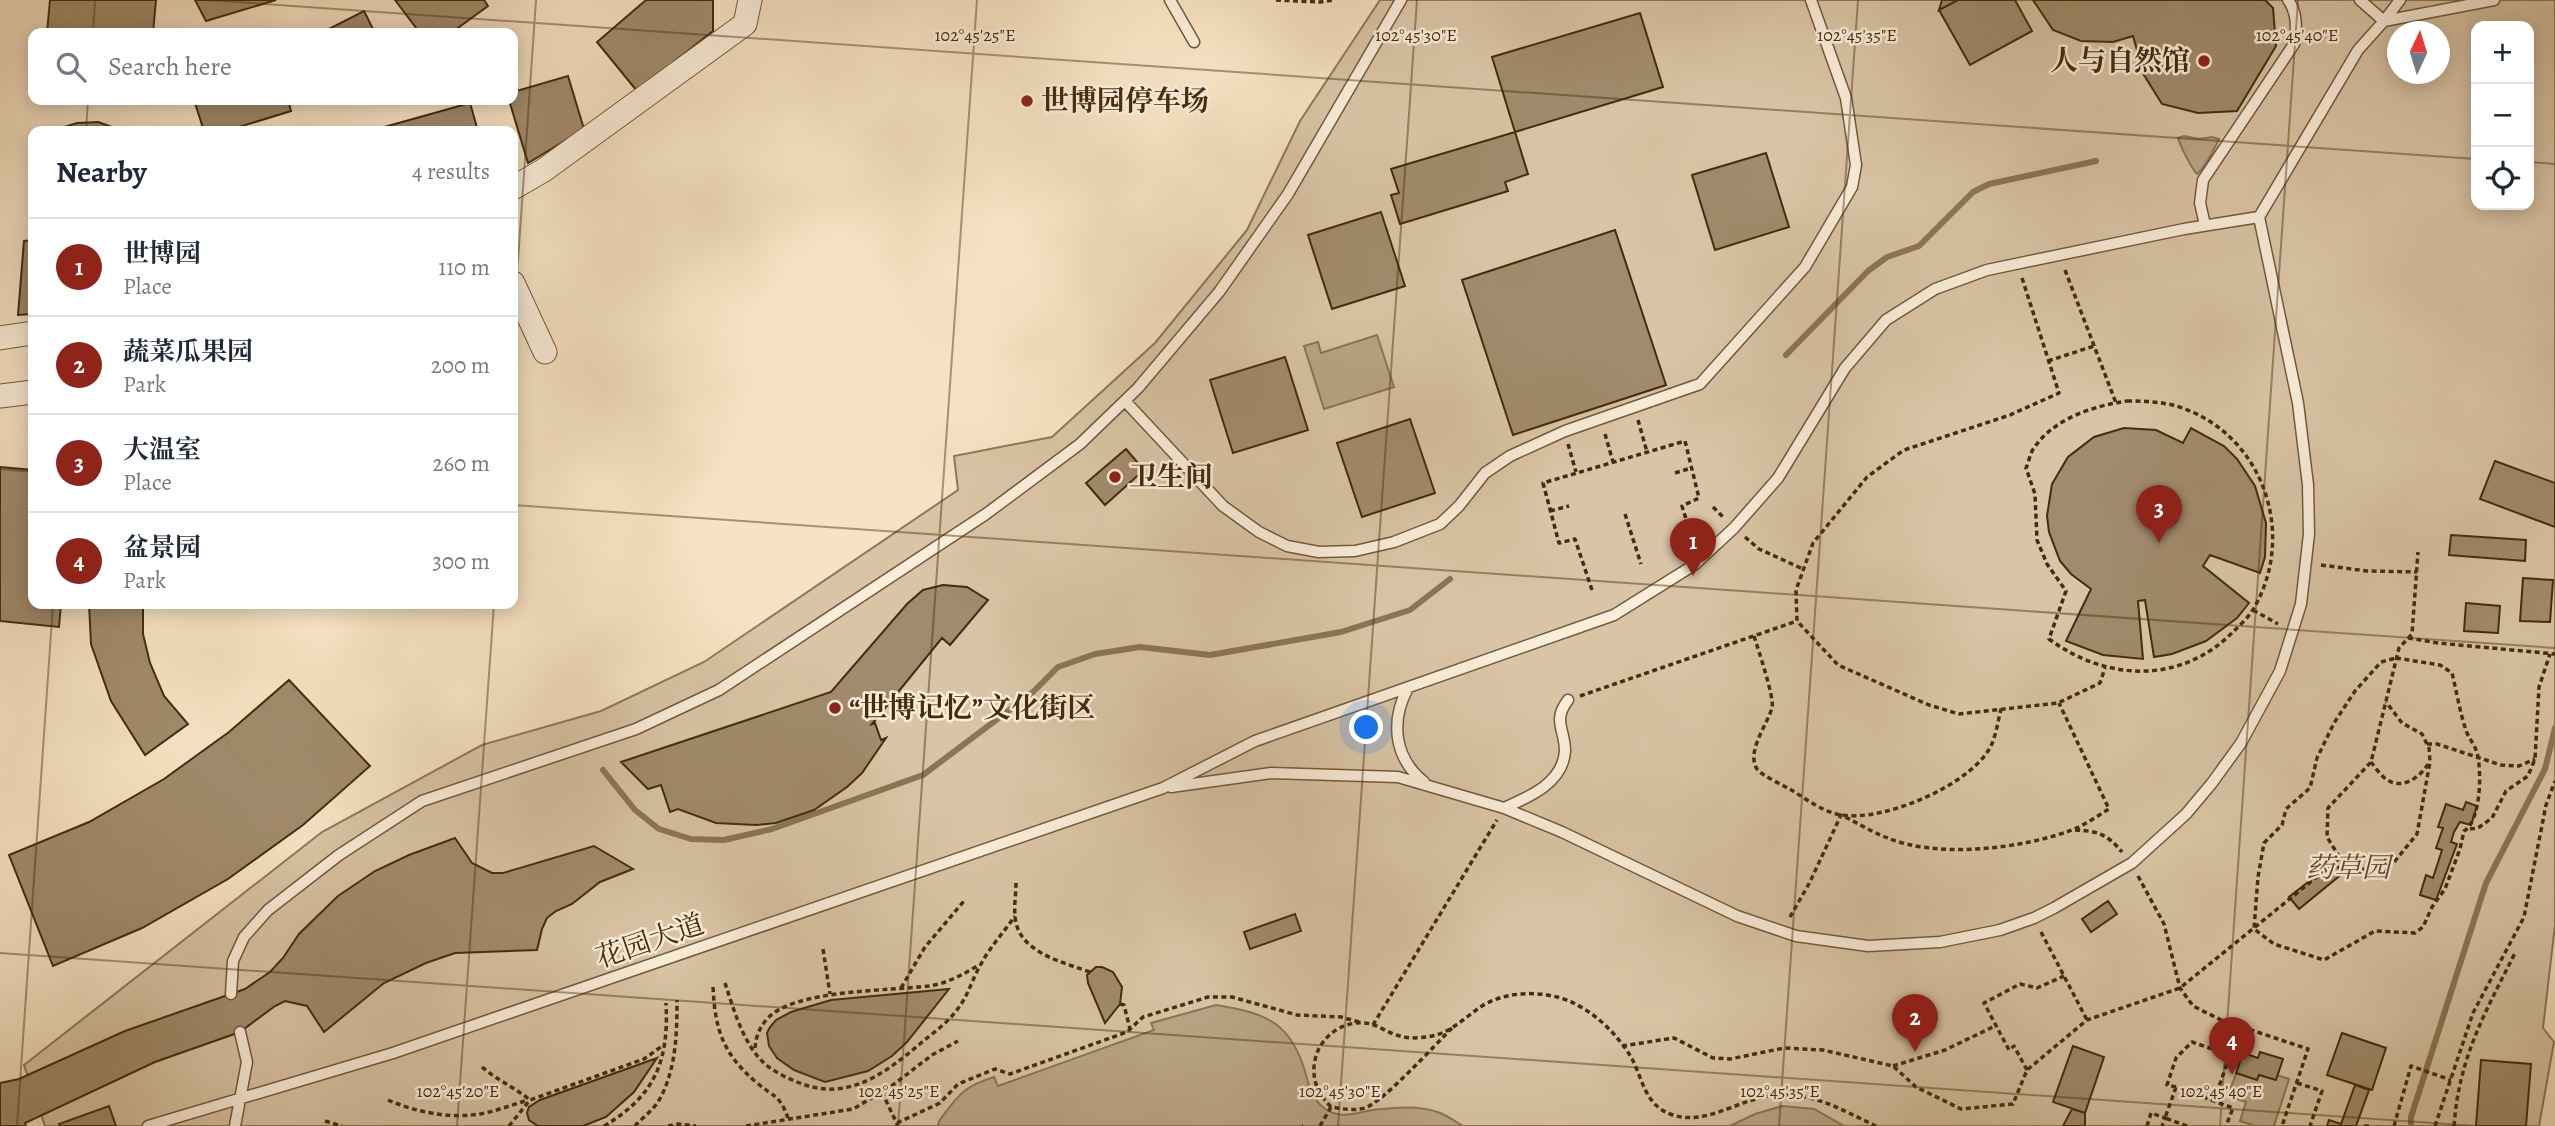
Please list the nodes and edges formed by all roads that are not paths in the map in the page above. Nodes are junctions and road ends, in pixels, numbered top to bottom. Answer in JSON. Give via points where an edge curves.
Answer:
{"nodes":[{"id":1,"x":750,"y":0,"type":"edge"},
{"id":2,"x":1170,"y":0,"type":"edge"},
{"id":3,"x":1401,"y":0,"type":"edge"},
{"id":4,"x":1811,"y":0,"type":"edge"},
{"id":5,"x":2288,"y":0,"type":"edge"},
{"id":6,"x":2360,"y":0,"type":"edge"},
{"id":7,"x":2400,"y":0,"type":"edge"},
{"id":8,"x":2494,"y":0,"type":"edge"},
{"id":9,"x":2384,"y":22,"type":"junction"},
{"id":10,"x":1194,"y":42,"type":"dead end"},
{"id":11,"x":518,"y":185,"type":"edge"},
{"id":12,"x":2259,"y":216,"type":"junction"},
{"id":13,"x":2205,"y":225,"type":"junction"},
{"id":14,"x":518,"y":294,"type":"edge"},
{"id":15,"x":28,"y":334,"type":"edge"},
{"id":16,"x":0,"y":338,"type":"edge"},
{"id":17,"x":545,"y":352,"type":"dead end"},
{"id":18,"x":28,"y":393,"type":"edge"},
{"id":19,"x":0,"y":396,"type":"edge"},
{"id":20,"x":1125,"y":401,"type":"junction"},
{"id":21,"x":1408,"y":688,"type":"junction"},
{"id":22,"x":1568,"y":700,"type":"road end"},
{"id":23,"x":1429,"y":786,"type":"junction"},
{"id":24,"x":1163,"y":788,"type":"junction"},
{"id":25,"x":1504,"y":808,"type":"junction"},
{"id":26,"x":231,"y":994,"type":"dead end"},
{"id":27,"x":240,"y":1032,"type":"dead end"},
{"id":28,"x":240,"y":1098,"type":"junction"},
{"id":29,"x":148,"y":1126,"type":"edge"},
{"id":30,"x":235,"y":1126,"type":"edge"}],
"edges":[{"from":1,"to":11,"type":"street","via":[[746,24]]},
{"from":2,"to":10,"type":"lane"},
{"from":3,"to":20,"type":"lane","via":[[1288,194],[1219,292]]},
{"from":4,"to":20,"type":"lane","via":[[1846,99],[1856,165],[1852,187],[1805,267],[1700,384],[1565,431],[1510,456],[1485,473],[1440,524],[1355,551],[1318,552],[1287,546],[1259,533],[1223,506]]},
{"from":5,"to":13,"type":"lane","via":[[2298,28],[2294,44],[2203,180],[2200,203]]},
{"from":6,"to":9,"type":"lane"},
{"from":7,"to":9,"type":"lane"},
{"from":8,"to":9,"type":"lane"},
{"from":9,"to":12,"type":"lane","via":[[2358,50]]},
{"from":12,"to":13,"type":"lane"},
{"from":12,"to":25,"type":"lane","via":[[2298,403],[2308,485],[2301,604],[2280,671],[2241,743],[2186,814],[2132,863],[2034,918],[2000,930],[1940,942],[1868,946],[1796,936],[1737,916]]},
{"from":13,"to":21,"type":"lane","via":[[1987,270],[1935,289],[1886,320],[1845,368],[1778,478],[1694,565],[1614,615]]},
{"from":14,"to":17,"type":"street"},
{"from":15,"to":16,"type":"street"},
{"from":18,"to":19,"type":"street"},
{"from":20,"to":26,"type":"lane","via":[[1080,444],[986,514],[719,690],[636,729],[422,801],[339,855],[268,910],[244,937],[233,961]]},
{"from":21,"to":23,"type":"lane","via":[[1398,711],[1399,747],[1411,769]]},
{"from":21,"to":24,"type":"lane","via":[[1255,741]]},
{"from":22,"to":25,"type":"lane","via":[[1560,711],[1565,750],[1554,778],[1535,794]]},
{"from":23,"to":24,"type":"lane","via":[[1398,777],[1271,773]]},
{"from":23,"to":25,"type":"lane"},
{"from":24,"to":28,"type":"lane","name":"花园大道","via":[[406,1049]]},
{"from":27,"to":28,"type":"lane","via":[[247,1062]]},
{"from":28,"to":29,"type":"lane","name":"花园大道"},
{"from":28,"to":30,"type":"lane"}]}
